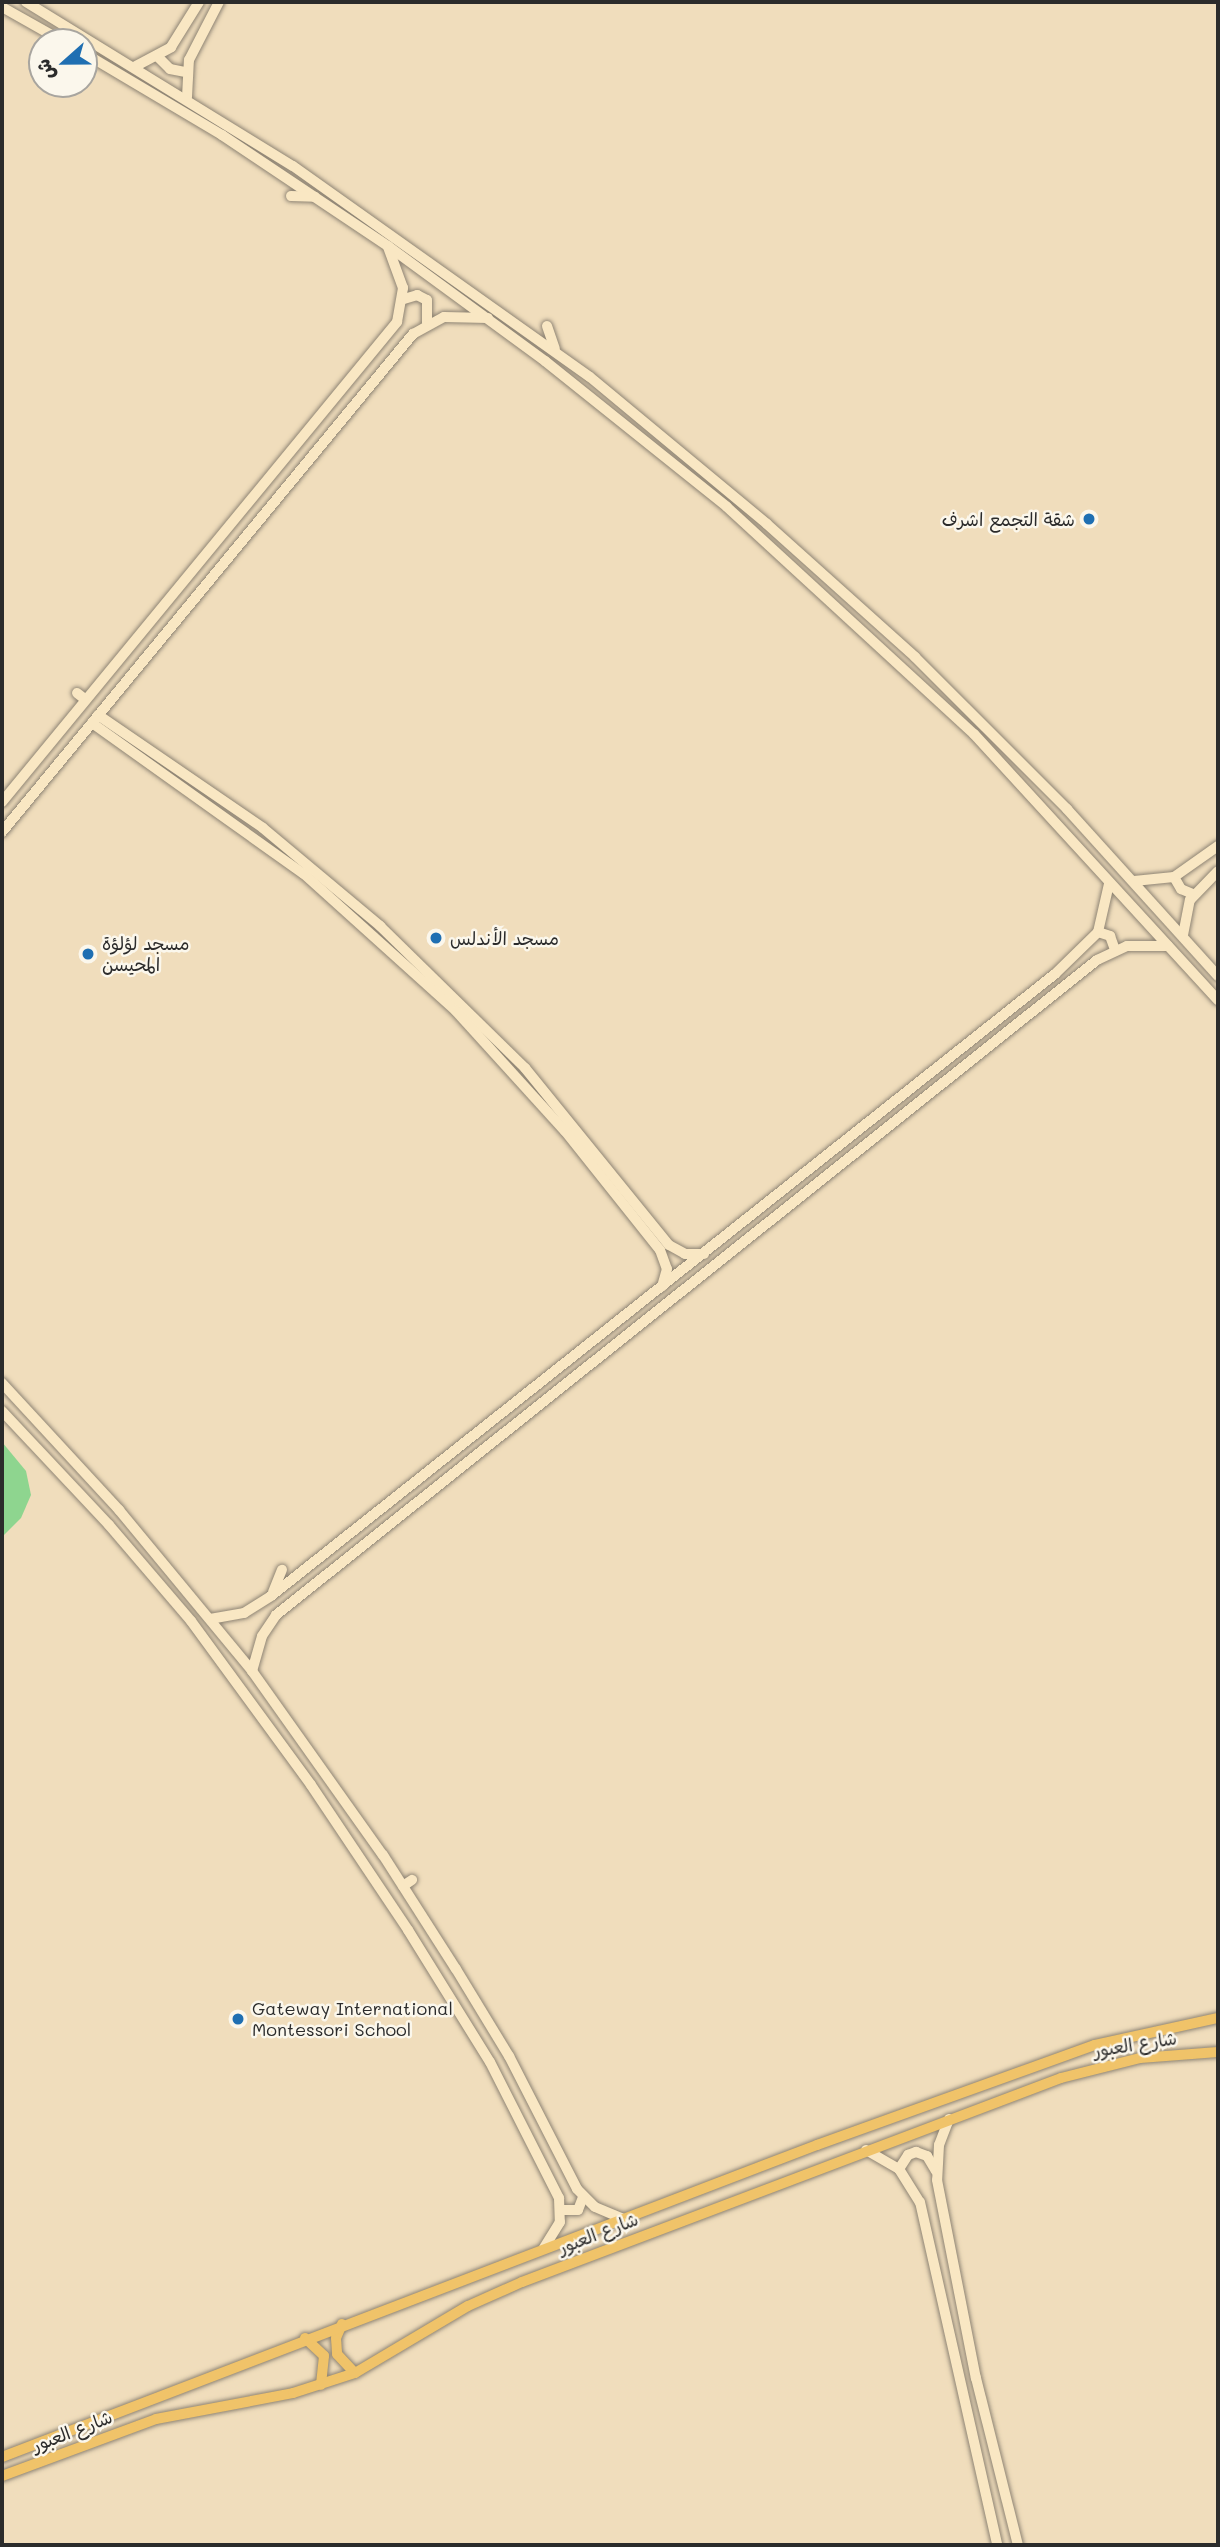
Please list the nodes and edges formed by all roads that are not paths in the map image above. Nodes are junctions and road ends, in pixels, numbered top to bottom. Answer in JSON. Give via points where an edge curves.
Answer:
{"nodes":[{"id":1,"x":26,"y":2,"type":"edge"},
{"id":2,"x":199,"y":2,"type":"edge"},
{"id":3,"x":219,"y":2,"type":"edge"},
{"id":4,"x":8,"y":6,"type":"edge"},
{"id":5,"x":42,"y":28,"type":"edge"},
{"id":6,"x":158,"y":57,"type":"junction"},
{"id":7,"x":98,"y":62,"type":"edge"},
{"id":8,"x":136,"y":66,"type":"junction"},
{"id":9,"x":186,"y":72,"type":"junction"},
{"id":10,"x":187,"y":97,"type":"junction"},
{"id":11,"x":291,"y":196,"type":"dead end"},
{"id":12,"x":317,"y":197,"type":"junction"},
{"id":13,"x":388,"y":246,"type":"junction"},
{"id":14,"x":404,"y":299,"type":"junction"},
{"id":15,"x":488,"y":318,"type":"junction"},
{"id":16,"x":427,"y":323,"type":"junction"},
{"id":17,"x":547,"y":326,"type":"dead end"},
{"id":18,"x":555,"y":350,"type":"junction"},
{"id":19,"x":676,"y":446,"type":"junction"},
{"id":20,"x":667,"y":457,"type":"junction"},
{"id":21,"x":688,"y":457,"type":"junction"},
{"id":22,"x":680,"y":467,"type":"junction"},
{"id":23,"x":727,"y":507,"type":"junction"},
{"id":24,"x":719,"y":517,"type":"dead end"},
{"id":25,"x":77,"y":693,"type":"dead end"},
{"id":26,"x":86,"y":700,"type":"junction"},
{"id":27,"x":95,"y":719,"type":"junction"},
{"id":28,"x":13,"y":788,"type":"junction"},
{"id":29,"x":28,"y":800,"type":"junction"},
{"id":30,"x":2,"y":802,"type":"edge"},
{"id":31,"x":252,"y":827,"type":"junction"},
{"id":32,"x":2,"y":832,"type":"edge"},
{"id":33,"x":1218,"y":846,"type":"edge"},
{"id":34,"x":1218,"y":871,"type":"edge"},
{"id":35,"x":1174,"y":877,"type":"junction"},
{"id":36,"x":1134,"y":881,"type":"junction"},
{"id":37,"x":1109,"y":884,"type":"junction"},
{"id":38,"x":1194,"y":894,"type":"junction"},
{"id":39,"x":1149,"y":897,"type":"junction"},
{"id":40,"x":1133,"y":910,"type":"junction"},
{"id":41,"x":1161,"y":912,"type":"junction"},
{"id":42,"x":1147,"y":925,"type":"junction"},
{"id":43,"x":1098,"y":932,"type":"junction"},
{"id":44,"x":1182,"y":935,"type":"junction"},
{"id":45,"x":1168,"y":946,"type":"junction"},
{"id":46,"x":1115,"y":950,"type":"junction"},
{"id":47,"x":1218,"y":976,"type":"edge"},
{"id":48,"x":1218,"y":1000,"type":"edge"},
{"id":49,"x":545,"y":1092,"type":"junction"},
{"id":50,"x":537,"y":1100,"type":"junction"},
{"id":51,"x":554,"y":1102,"type":"junction"},
{"id":52,"x":547,"y":1111,"type":"junction"},
{"id":53,"x":858,"y":1130,"type":"junction"},
{"id":54,"x":867,"y":1142,"type":"junction"},
{"id":55,"x":666,"y":1249,"type":"junction"},
{"id":56,"x":707,"y":1252,"type":"junction"},
{"id":57,"x":661,"y":1288,"type":"junction"},
{"id":58,"x":2,"y":1383,"type":"edge"},
{"id":59,"x":529,"y":1391,"type":"junction"},
{"id":60,"x":538,"y":1404,"type":"junction"},
{"id":61,"x":2,"y":1412,"type":"edge"},
{"id":62,"x":282,"y":1570,"type":"dead end"},
{"id":63,"x":271,"y":1596,"type":"junction"},
{"id":64,"x":257,"y":1606,"type":"junction"},
{"id":65,"x":210,"y":1619,"type":"junction"},
{"id":66,"x":271,"y":1620,"type":"junction"},
{"id":67,"x":251,"y":1671,"type":"junction"},
{"id":68,"x":310,"y":1752,"type":"junction"},
{"id":69,"x":296,"y":1765,"type":"junction"},
{"id":70,"x":325,"y":1773,"type":"junction"},
{"id":71,"x":311,"y":1785,"type":"junction"},
{"id":72,"x":1218,"y":2018,"type":"edge"},
{"id":73,"x":1218,"y":2052,"type":"edge"},
{"id":74,"x":949,"y":2119,"type":"junction"},
{"id":75,"x":866,"y":2150,"type":"junction"},
{"id":76,"x":899,"y":2169,"type":"junction"},
{"id":77,"x":937,"y":2172,"type":"junction"},
{"id":78,"x":583,"y":2197,"type":"junction"},
{"id":79,"x":561,"y":2210,"type":"junction"},
{"id":80,"x":623,"y":2219,"type":"junction"},
{"id":81,"x":544,"y":2248,"type":"junction"},
{"id":82,"x":342,"y":2324,"type":"junction"},
{"id":83,"x":305,"y":2338,"type":"junction"},
{"id":84,"x":355,"y":2373,"type":"junction"},
{"id":85,"x":321,"y":2385,"type":"junction"},
{"id":86,"x":2,"y":2457,"type":"edge"},
{"id":87,"x":2,"y":2476,"type":"edge"},
{"id":88,"x":997,"y":2545,"type":"edge"},
{"id":89,"x":1018,"y":2545,"type":"edge"}],
"edges":[{"from":1,"to":8,"type":"street"},
{"from":2,"to":6,"type":"street","via":[[178,39]]},
{"from":3,"to":9,"type":"street"},
{"from":4,"to":5,"type":"street"},
{"from":6,"to":8,"type":"street"},
{"from":6,"to":9,"type":"street","via":[[170,69]]},
{"from":7,"to":12,"type":"street"},
{"from":8,"to":10,"type":"street"},
{"from":9,"to":10,"type":"street"},
{"from":10,"to":18,"type":"street","via":[[382,225]]},
{"from":11,"to":12,"type":"street"},
{"from":12,"to":13,"type":"street"},
{"from":13,"to":14,"type":"street"},
{"from":13,"to":15,"type":"street"},
{"from":14,"to":16,"type":"street","via":[[417,295],[427,300]]},
{"from":14,"to":26,"type":"street","via":[[397,322]]},
{"from":15,"to":16,"type":"street","via":[[450,316]]},
{"from":15,"to":20,"type":"street"},
{"from":16,"to":27,"type":"street","via":[[409,338]]},
{"from":17,"to":18,"type":"street"},
{"from":18,"to":19,"type":"street"},
{"from":19,"to":20,"type":"street"},
{"from":19,"to":21,"type":"street"},
{"from":20,"to":22,"type":"street"},
{"from":21,"to":22,"type":"street"},
{"from":21,"to":36,"type":"street","via":[[915,657]]},
{"from":22,"to":23,"type":"street"},
{"from":23,"to":24,"type":"street"},
{"from":23,"to":37,"type":"street","via":[[974,733]]},
{"from":25,"to":26,"type":"street"},
{"from":26,"to":28,"type":"street"},
{"from":27,"to":29,"type":"street"},
{"from":27,"to":31,"type":"street"},
{"from":28,"to":29,"type":"street"},
{"from":28,"to":30,"type":"street"},
{"from":29,"to":32,"type":"street"},
{"from":31,"to":49,"type":"street","via":[[389,935]]},
{"from":31,"to":50,"type":"street","via":[[442,997]]},
{"from":33,"to":35,"type":"street"},
{"from":34,"to":38,"type":"street"},
{"from":35,"to":36,"type":"street"},
{"from":35,"to":38,"type":"street","via":[[1181,889]]},
{"from":36,"to":39,"type":"street"},
{"from":37,"to":40,"type":"street"},
{"from":37,"to":43,"type":"street"},
{"from":38,"to":44,"type":"street"},
{"from":39,"to":40,"type":"street"},
{"from":39,"to":41,"type":"street"},
{"from":40,"to":42,"type":"street"},
{"from":41,"to":42,"type":"street","via":[[1151,916]]},
{"from":41,"to":44,"type":"street"},
{"from":42,"to":45,"type":"street"},
{"from":43,"to":46,"type":"street","via":[[1112,938]]},
{"from":43,"to":53,"type":"street","via":[[1055,974]]},
{"from":44,"to":47,"type":"street"},
{"from":45,"to":46,"type":"street"},
{"from":45,"to":48,"type":"street"},
{"from":46,"to":54,"type":"street"},
{"from":49,"to":50,"type":"street"},
{"from":49,"to":51,"type":"street"},
{"from":50,"to":52,"type":"street"},
{"from":51,"to":52,"type":"street"},
{"from":51,"to":55,"type":"street"},
{"from":52,"to":55,"type":"street"},
{"from":53,"to":54,"type":"street"},
{"from":53,"to":56,"type":"street"},
{"from":54,"to":60,"type":"street"},
{"from":55,"to":56,"type":"street","via":[[685,1254]]},
{"from":55,"to":57,"type":"street","via":[[667,1269]]},
{"from":56,"to":57,"type":"street"},
{"from":57,"to":59,"type":"street"},
{"from":58,"to":65,"type":"street","via":[[46,1427]]},
{"from":59,"to":60,"type":"street"},
{"from":59,"to":63,"type":"street"},
{"from":60,"to":66,"type":"street"},
{"from":61,"to":69,"type":"street","via":[[164,1589]]},
{"from":62,"to":63,"type":"street"},
{"from":63,"to":64,"type":"street"},
{"from":64,"to":65,"type":"street","via":[[237,1616]]},
{"from":64,"to":66,"type":"street","via":[[260,1617]]},
{"from":65,"to":67,"type":"street"},
{"from":66,"to":67,"type":"street"},
{"from":67,"to":68,"type":"street"},
{"from":68,"to":69,"type":"street","via":[[306,1762]]},
{"from":68,"to":70,"type":"street"},
{"from":69,"to":71,"type":"street"},
{"from":70,"to":71,"type":"street","via":[[315,1776]]},
{"from":70,"to":78,"type":"street","via":[[405,1880],[501,2042]]},
{"from":71,"to":79,"type":"street","via":[[473,2034],[542,2163]]},
{"from":72,"to":80,"type":"main road","name":"شارع العبور","via":[[1095,2045]]},
{"from":73,"to":74,"type":"main road","name":"شارع العبور","via":[[1157,2055],[1091,2068]]},
{"from":74,"to":75,"type":"main road","name":"شارع العبور"},
{"from":74,"to":77,"type":"street","via":[[939,2145]]},
{"from":75,"to":76,"type":"street"},
{"from":75,"to":84,"type":"main road","name":"شارع العبور","via":[[494,2293]]},
{"from":76,"to":77,"type":"street","via":[[905,2157],[916,2151],[927,2156]]},
{"from":76,"to":88,"type":"street","via":[[920,2203]]},
{"from":77,"to":89,"type":"street","via":[[976,2378]]},
{"from":78,"to":79,"type":"street","via":[[578,2210]]},
{"from":78,"to":80,"type":"street","via":[[601,2211]]},
{"from":79,"to":81,"type":"street","via":[[555,2234]]},
{"from":80,"to":81,"type":"main road","name":"شارع العبور"},
{"from":81,"to":82,"type":"main road","name":"شارع العبور"},
{"from":82,"to":83,"type":"main road","name":"شارع العبور"},
{"from":82,"to":84,"type":"main road","via":[[336,2338],[337,2354]]},
{"from":83,"to":85,"type":"main road","via":[[324,2356]]},
{"from":83,"to":86,"type":"main road","name":"شارع العبور"},
{"from":84,"to":85,"type":"main road","name":"شارع العبور"},
{"from":85,"to":87,"type":"main road","name":"شارع العبور","via":[[156,2419]]}]}
